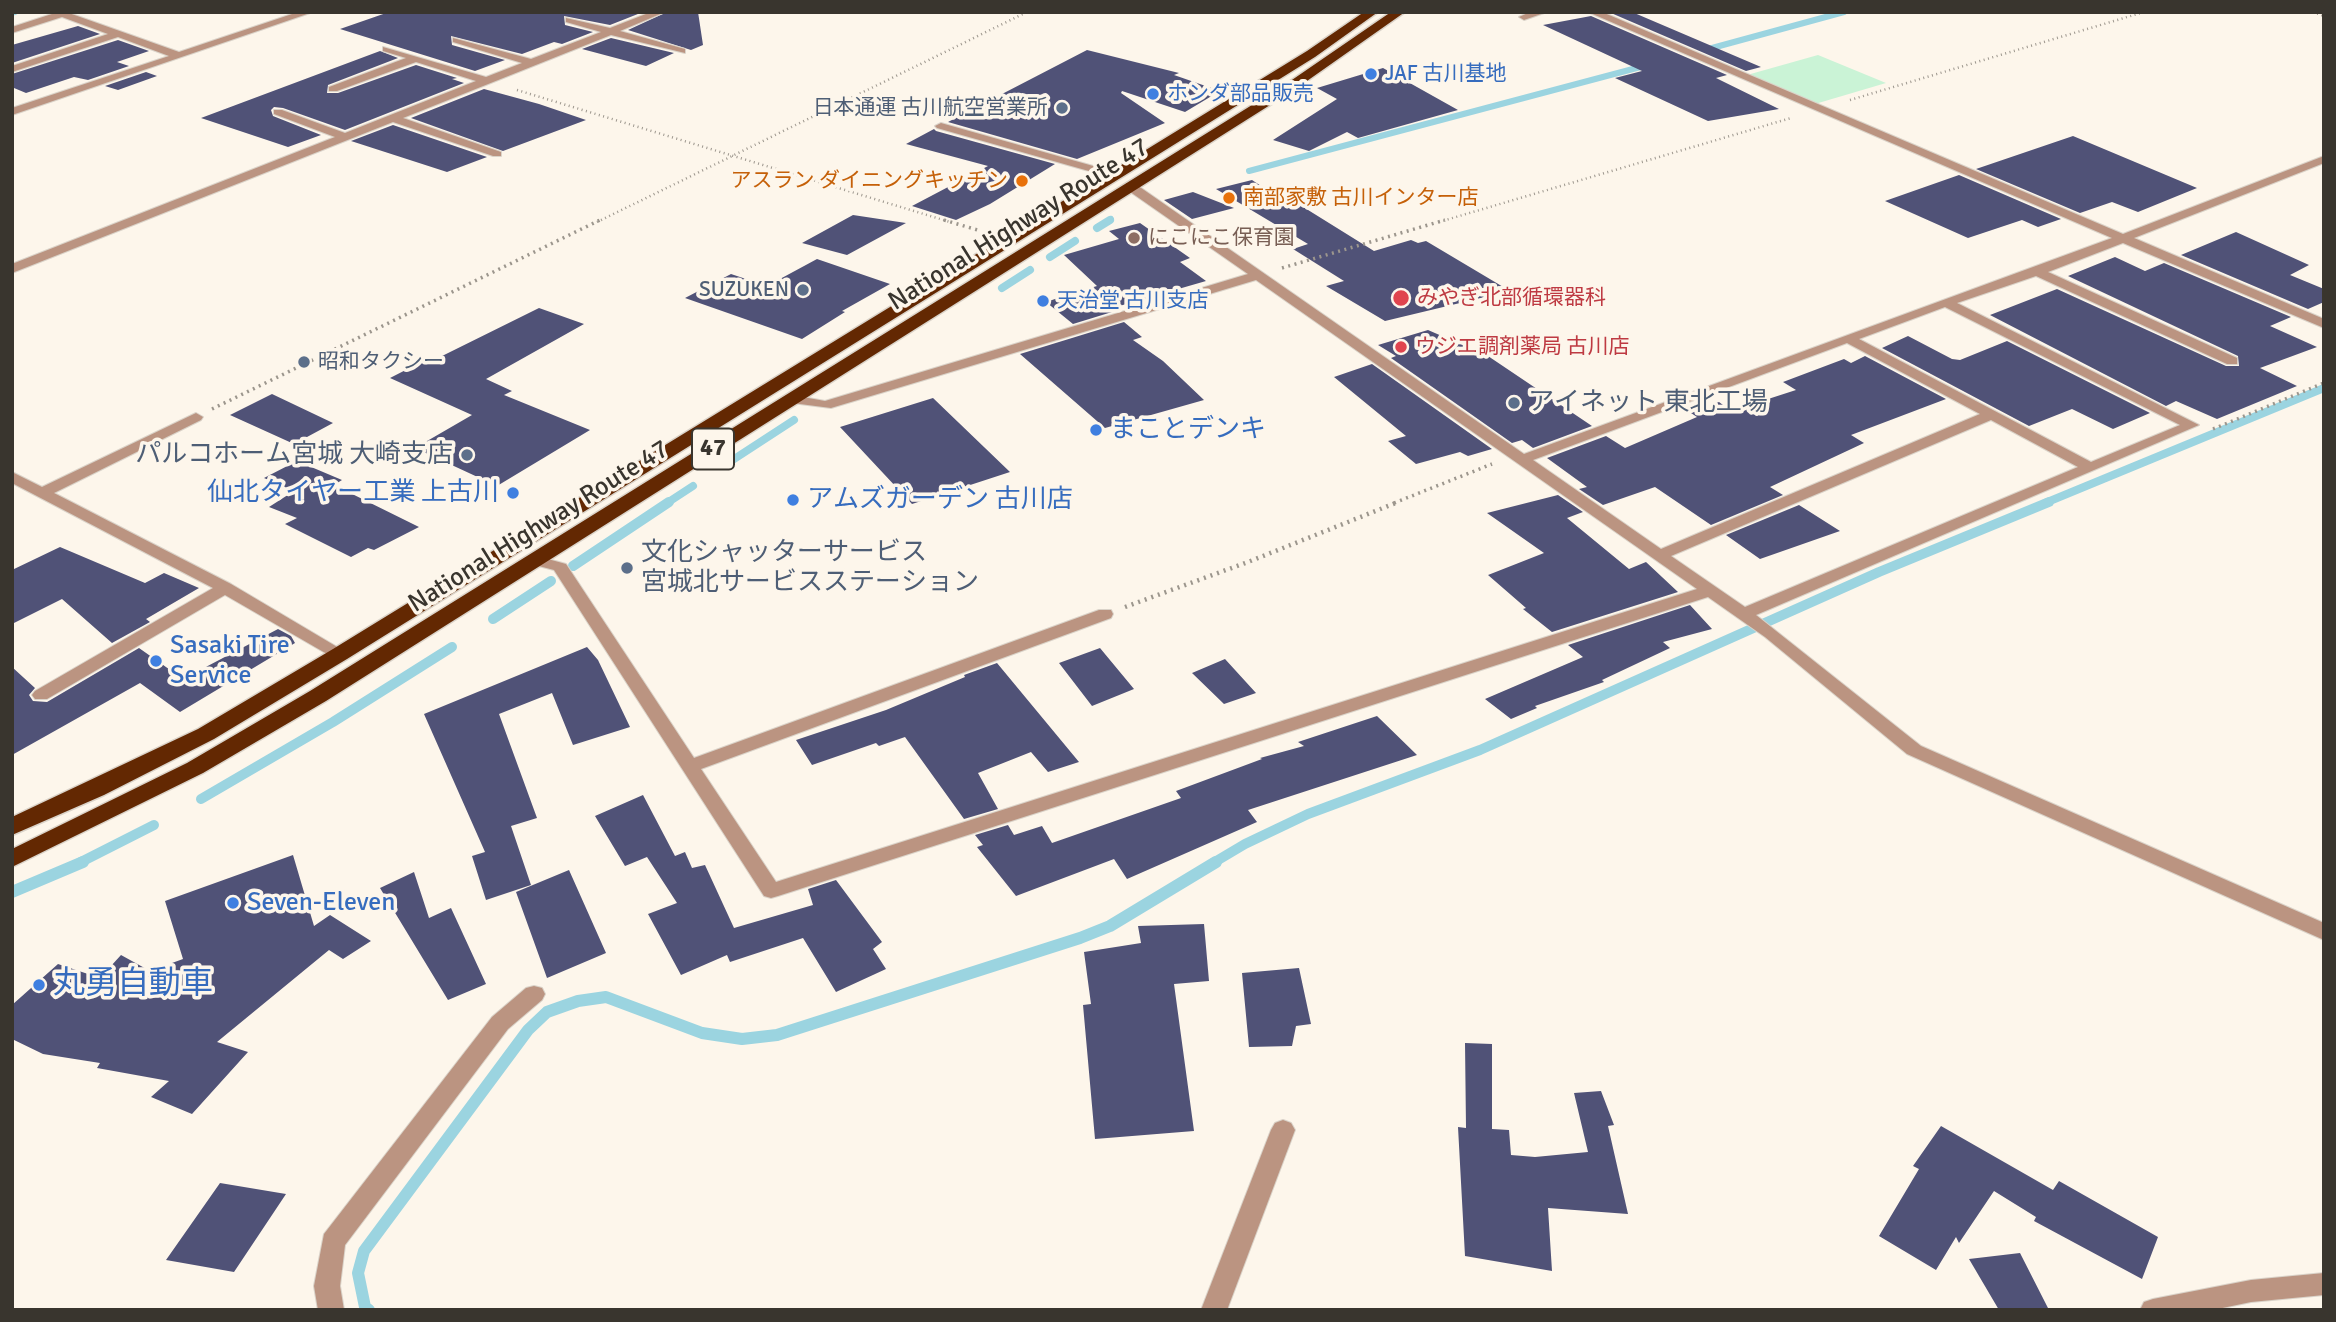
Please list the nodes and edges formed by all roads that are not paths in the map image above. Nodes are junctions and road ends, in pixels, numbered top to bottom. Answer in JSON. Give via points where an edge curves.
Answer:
{"nodes":[{"id":1,"x":309,"y":12,"type":"edge"},
{"id":2,"x":1372,"y":12,"type":"edge"},
{"id":3,"x":1399,"y":12,"type":"edge"},
{"id":4,"x":1542,"y":12,"type":"edge"},
{"id":5,"x":1593,"y":12,"type":"edge"},
{"id":6,"x":651,"y":13,"type":"edge"},
{"id":7,"x":1524,"y":17,"type":"dead end"},
{"id":8,"x":569,"y":20,"type":"dead end"},
{"id":9,"x":12,"y":30,"type":"edge"},
{"id":10,"x":611,"y":32,"type":"junction"},
{"id":11,"x":118,"y":34,"type":"junction"},
{"id":12,"x":457,"y":40,"type":"dead end"},
{"id":13,"x":387,"y":49,"type":"dead end"},
{"id":14,"x":681,"y":51,"type":"dead end"},
{"id":15,"x":179,"y":56,"type":"junction"},
{"id":16,"x":416,"y":58,"type":"junction"},
{"id":17,"x":532,"y":63,"type":"junction"},
{"id":18,"x":12,"y":69,"type":"edge"},
{"id":19,"x":486,"y":81,"type":"junction"},
{"id":20,"x":332,"y":89,"type":"dead end"},
{"id":21,"x":278,"y":112,"type":"dead end"},
{"id":22,"x":12,"y":113,"type":"edge"},
{"id":23,"x":392,"y":118,"type":"junction"},
{"id":24,"x":941,"y":126,"type":"dead end"},
{"id":25,"x":345,"y":136,"type":"junction"},
{"id":26,"x":497,"y":154,"type":"dead end"},
{"id":27,"x":2324,"y":159,"type":"edge"},
{"id":28,"x":1114,"y":175,"type":"junction"},
{"id":29,"x":1130,"y":186,"type":"junction"},
{"id":30,"x":2122,"y":237,"type":"junction"},
{"id":31,"x":12,"y":269,"type":"edge"},
{"id":32,"x":2037,"y":272,"type":"junction"},
{"id":33,"x":1258,"y":275,"type":"junction"},
{"id":34,"x":1946,"y":302,"type":"junction"},
{"id":35,"x":2324,"y":324,"type":"edge"},
{"id":36,"x":1849,"y":340,"type":"junction"},
{"id":37,"x":2232,"y":361,"type":"dead end"},
{"id":38,"x":792,"y":399,"type":"junction"},
{"id":39,"x":1991,"y":415,"type":"junction"},
{"id":40,"x":196,"y":417,"type":"road end"},
{"id":41,"x":1519,"y":457,"type":"junction"},
{"id":42,"x":2091,"y":468,"type":"junction"},
{"id":43,"x":12,"y":477,"type":"edge"},
{"id":44,"x":41,"y":493,"type":"junction"},
{"id":45,"x":1660,"y":555,"type":"junction"},
{"id":46,"x":537,"y":561,"type":"junction"},
{"id":47,"x":225,"y":588,"type":"junction"},
{"id":48,"x":1711,"y":590,"type":"junction"},
{"id":49,"x":1105,"y":614,"type":"road end"},
{"id":50,"x":1747,"y":616,"type":"junction"},
{"id":51,"x":340,"y":654,"type":"junction"},
{"id":52,"x":41,"y":695,"type":"dead end"},
{"id":53,"x":691,"y":766,"type":"junction"},
{"id":54,"x":12,"y":827,"type":"edge"},
{"id":55,"x":12,"y":859,"type":"edge"},
{"id":56,"x":2324,"y":932,"type":"edge"},
{"id":57,"x":534,"y":994,"type":"dead end"},
{"id":58,"x":1283,"y":1130,"type":"dead end"},
{"id":59,"x":2324,"y":1284,"type":"edge"},
{"id":60,"x":331,"y":1310,"type":"edge"},
{"id":61,"x":1214,"y":1310,"type":"edge"},
{"id":62,"x":2153,"y":1310,"type":"edge"}],
"edges":[{"from":1,"to":15,"type":"street"},
{"from":2,"to":28,"type":"highway","name":"National Highway Route 47","number":"47"},
{"from":3,"to":29,"type":"highway","name":"National Highway Route 47","number":"47","via":[[1293,85]]},
{"from":4,"to":7,"type":"street"},
{"from":5,"to":30,"type":"street"},
{"from":6,"to":10,"type":"street"},
{"from":8,"to":10,"type":"street"},
{"from":9,"to":11,"type":"street","via":[[62,15]]},
{"from":10,"to":14,"type":"street"},
{"from":10,"to":17,"type":"street"},
{"from":11,"to":15,"type":"street"},
{"from":11,"to":18,"type":"street"},
{"from":12,"to":17,"type":"street"},
{"from":13,"to":16,"type":"street"},
{"from":15,"to":22,"type":"street"},
{"from":16,"to":19,"type":"street"},
{"from":16,"to":20,"type":"street"},
{"from":17,"to":19,"type":"street"},
{"from":19,"to":23,"type":"street"},
{"from":21,"to":25,"type":"street"},
{"from":23,"to":25,"type":"street"},
{"from":23,"to":26,"type":"street"},
{"from":24,"to":28,"type":"street"},
{"from":25,"to":31,"type":"street"},
{"from":27,"to":30,"type":"street"},
{"from":28,"to":51,"type":"highway","name":"National Highway Route 47","number":"47"},
{"from":29,"to":33,"type":"street"},
{"from":29,"to":38,"type":"highway","name":"National Highway Route 47","number":"47"},
{"from":30,"to":32,"type":"street"},
{"from":30,"to":35,"type":"street"},
{"from":32,"to":34,"type":"street"},
{"from":32,"to":37,"type":"street"},
{"from":33,"to":38,"type":"street","via":[[826,405]]},
{"from":33,"to":41,"type":"street"},
{"from":34,"to":36,"type":"street"},
{"from":34,"to":42,"type":"street","via":[[2192,425]]},
{"from":36,"to":39,"type":"street"},
{"from":36,"to":41,"type":"street"},
{"from":38,"to":46,"type":"highway","name":"National Highway Route 47","number":"47"},
{"from":39,"to":42,"type":"street"},
{"from":39,"to":45,"type":"street"},
{"from":40,"to":44,"type":"street"},
{"from":41,"to":45,"type":"street"},
{"from":42,"to":50,"type":"street"},
{"from":43,"to":44,"type":"street"},
{"from":44,"to":47,"type":"street"},
{"from":45,"to":48,"type":"street"},
{"from":46,"to":53,"type":"street","via":[[560,568]]},
{"from":46,"to":55,"type":"highway","name":"National Highway Route 47","number":"47","via":[[195,768]]},
{"from":47,"to":51,"type":"street"},
{"from":47,"to":52,"type":"street"},
{"from":48,"to":50,"type":"street"},
{"from":48,"to":53,"type":"street","via":[[771,891]]},
{"from":49,"to":53,"type":"street"},
{"from":50,"to":56,"type":"street","via":[[1914,750]]},
{"from":51,"to":54,"type":"highway","name":"National Highway Route 47","number":"47","via":[[206,734]]},
{"from":57,"to":60,"type":"street","via":[[500,1023],[333,1242],[327,1286]]},
{"from":58,"to":61,"type":"street"},
{"from":59,"to":62,"type":"street","via":[[2251,1291]]}]}
